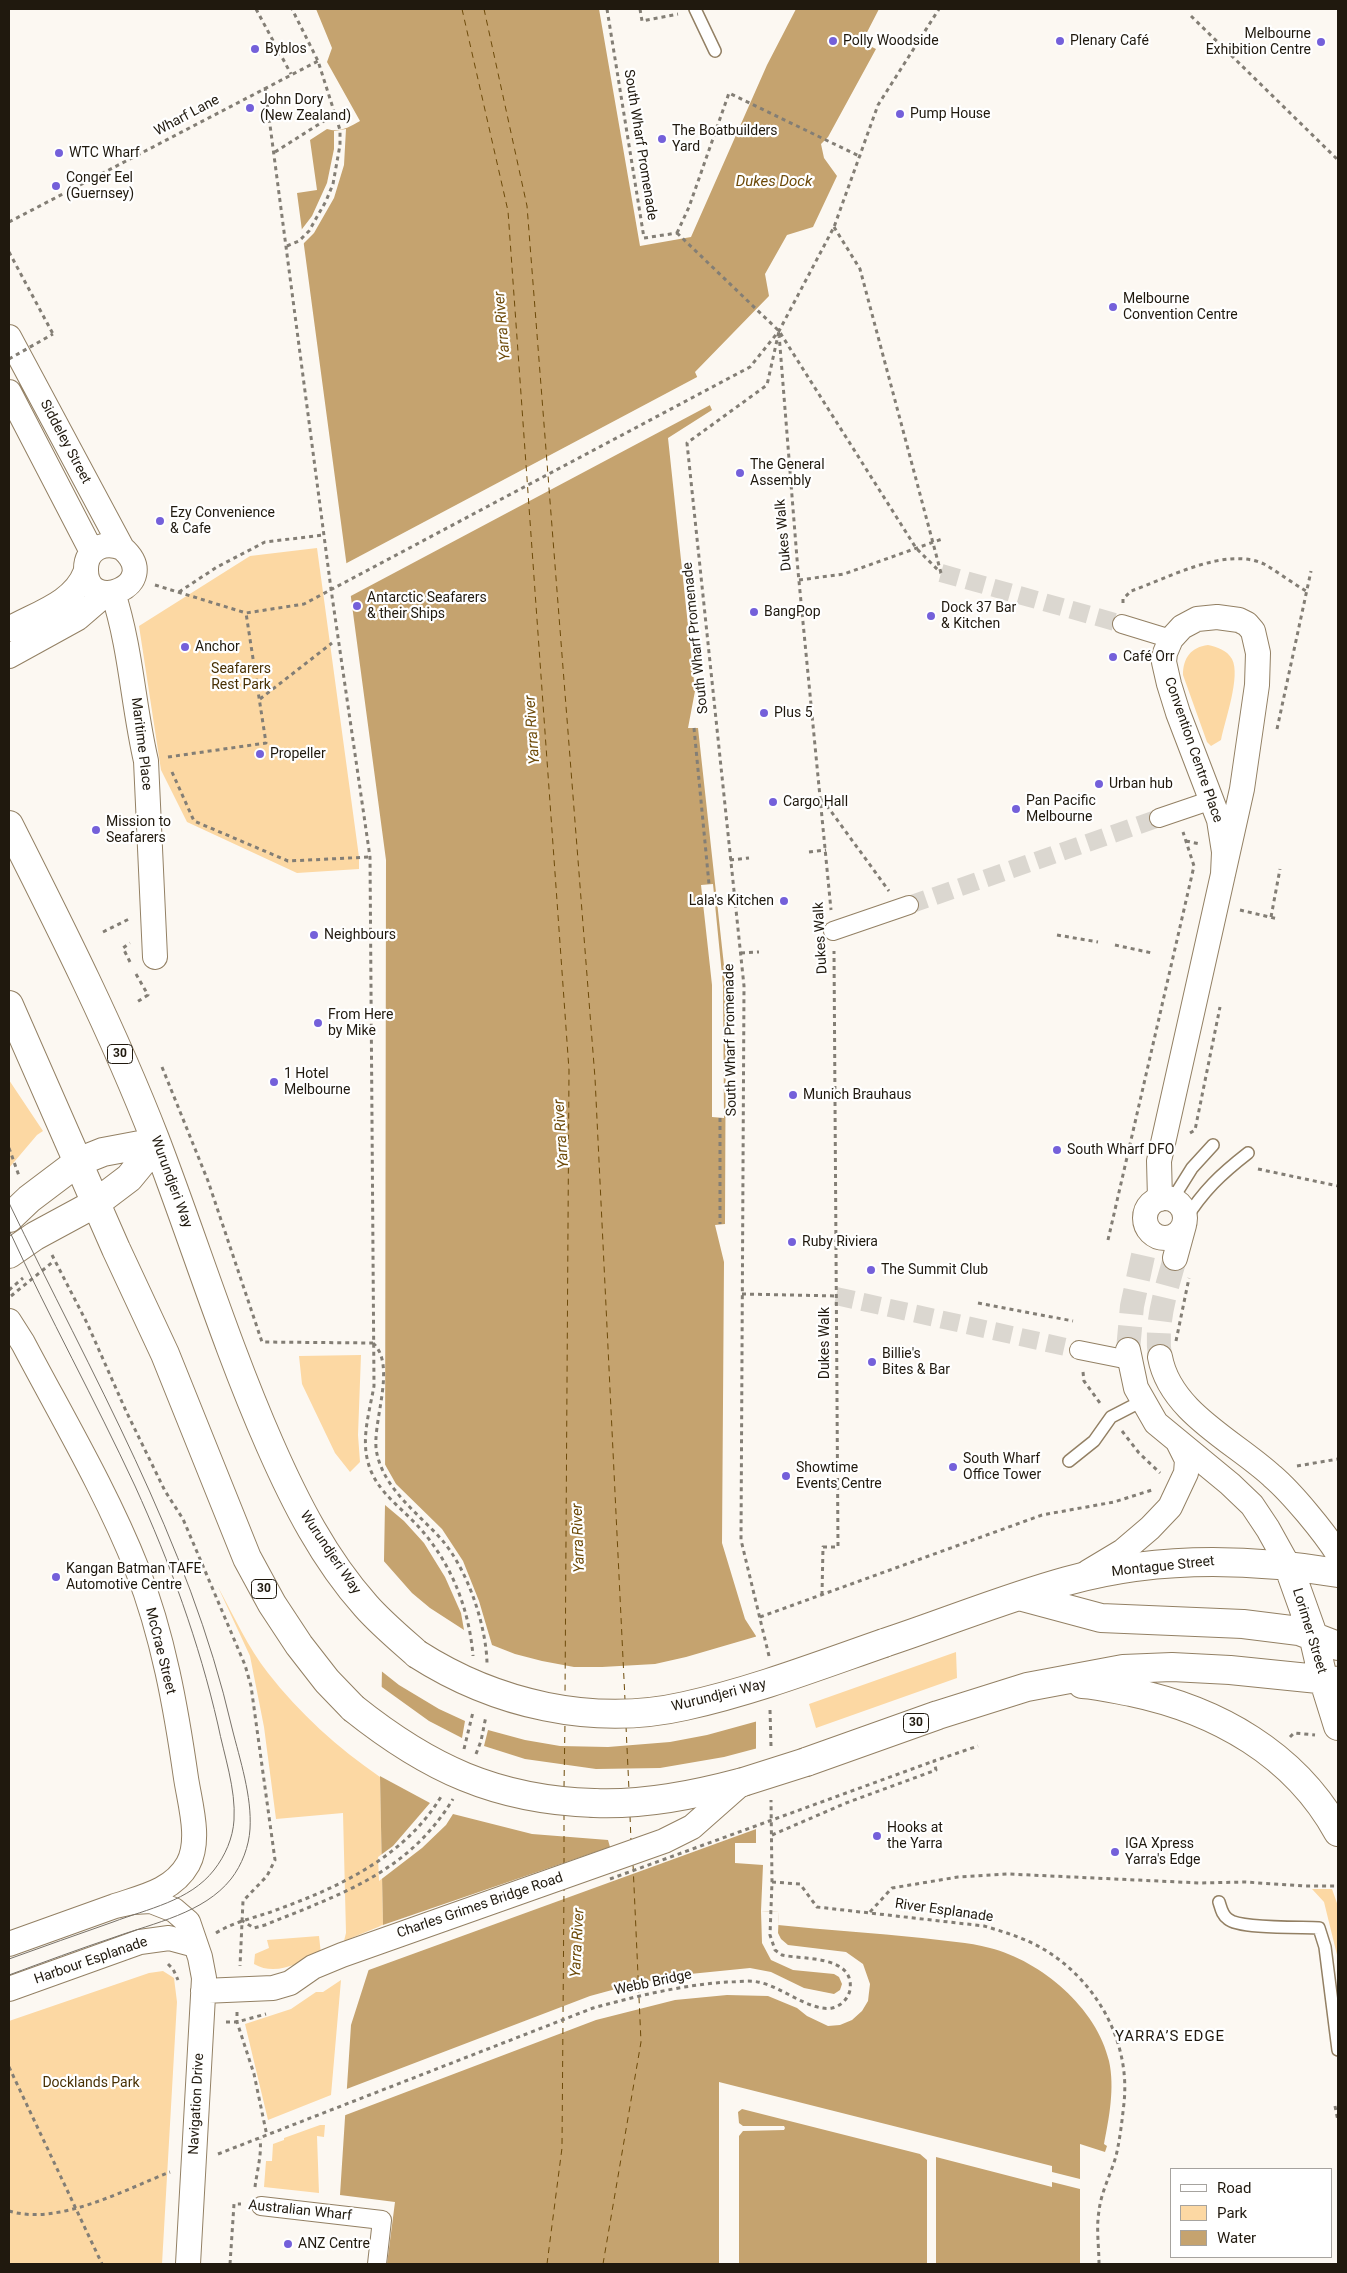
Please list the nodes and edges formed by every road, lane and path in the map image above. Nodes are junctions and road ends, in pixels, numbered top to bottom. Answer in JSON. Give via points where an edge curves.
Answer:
{"nodes":[{"id":1,"x":256,"y":9,"type":"edge"},
{"id":2,"x":292,"y":9,"type":"edge"},
{"id":3,"x":607,"y":9,"type":"edge"},
{"id":4,"x":640,"y":9,"type":"edge"},
{"id":5,"x":939,"y":9,"type":"edge"},
{"id":6,"x":696,"y":10,"type":"edge"},
{"id":7,"x":1191,"y":16,"type":"dead end"},
{"id":8,"x":715,"y":51,"type":"dead end"},
{"id":9,"x":318,"y":61,"type":"junction"},
{"id":10,"x":291,"y":74,"type":"junction"},
{"id":11,"x":265,"y":87,"type":"junction"},
{"id":12,"x":335,"y":114,"type":"junction"},
{"id":13,"x":275,"y":152,"type":"junction"},
{"id":14,"x":861,"y":157,"type":"junction"},
{"id":15,"x":1338,"y":160,"type":"edge"},
{"id":16,"x":9,"y":222,"type":"edge"},
{"id":17,"x":834,"y":227,"type":"junction"},
{"id":18,"x":677,"y":233,"type":"junction"},
{"id":19,"x":287,"y":246,"type":"junction"},
{"id":20,"x":9,"y":252,"type":"edge"},
{"id":21,"x":779,"y":331,"type":"junction"},
{"id":22,"x":9,"y":337,"type":"edge"},
{"id":23,"x":9,"y":359,"type":"edge"},
{"id":24,"x":42,"y":401,"type":"junction"},
{"id":25,"x":14,"y":402,"type":"edge"},
{"id":26,"x":324,"y":535,"type":"junction"},
{"id":27,"x":942,"y":540,"type":"dead end"},
{"id":28,"x":932,"y":542,"type":"junction"},
{"id":29,"x":122,"y":548,"type":"junction"},
{"id":30,"x":916,"y":548,"type":"junction"},
{"id":31,"x":89,"y":562,"type":"junction"},
{"id":32,"x":1311,"y":571,"type":"dead end"},
{"id":33,"x":133,"y":575,"type":"junction"},
{"id":34,"x":799,"y":580,"type":"junction"},
{"id":35,"x":331,"y":589,"type":"junction"},
{"id":36,"x":179,"y":592,"type":"junction"},
{"id":37,"x":110,"y":593,"type":"junction"},
{"id":38,"x":246,"y":613,"type":"junction"},
{"id":39,"x":1122,"y":624,"type":"tunnel mouth"},
{"id":40,"x":10,"y":628,"type":"edge"},
{"id":41,"x":1171,"y":639,"type":"junction"},
{"id":42,"x":332,"y":643,"type":"dead end"},
{"id":43,"x":16,"y":652,"type":"edge"},
{"id":44,"x":259,"y":699,"type":"junction"},
{"id":45,"x":694,"y":728,"type":"dead end"},
{"id":46,"x":1276,"y":738,"type":"dead end"},
{"id":47,"x":165,"y":758,"type":"dead end"},
{"id":48,"x":169,"y":767,"type":"dead end"},
{"id":49,"x":821,"y":797,"type":"junction"},
{"id":50,"x":1212,"y":800,"type":"junction"},
{"id":51,"x":1176,"y":812,"type":"junction"},
{"id":52,"x":1159,"y":818,"type":"tunnel mouth"},
{"id":53,"x":9,"y":825,"type":"edge"},
{"id":54,"x":826,"y":850,"type":"junction"},
{"id":55,"x":809,"y":852,"type":"dead end"},
{"id":56,"x":370,"y":857,"type":"junction"},
{"id":57,"x":749,"y":858,"type":"dead end"},
{"id":58,"x":730,"y":860,"type":"junction"},
{"id":59,"x":1280,"y":869,"type":"dead end"},
{"id":60,"x":1223,"y":874,"type":"junction"},
{"id":61,"x":709,"y":884,"type":"dead end"},
{"id":62,"x":905,"y":906,"type":"joint"},
{"id":63,"x":1240,"y":910,"type":"dead end"},
{"id":64,"x":1271,"y":917,"type":"junction"},
{"id":65,"x":1278,"y":919,"type":"dead end"},
{"id":66,"x":833,"y":931,"type":"junction"},
{"id":67,"x":1057,"y":935,"type":"dead end"},
{"id":68,"x":1098,"y":942,"type":"dead end"},
{"id":69,"x":1115,"y":945,"type":"dead end"},
{"id":70,"x":759,"y":952,"type":"dead end"},
{"id":71,"x":741,"y":953,"type":"junction"},
{"id":72,"x":1152,"y":953,"type":"dead end"},
{"id":73,"x":155,"y":957,"type":"dead end"},
{"id":74,"x":11,"y":1013,"type":"edge"},
{"id":75,"x":162,"y":1068,"type":"dead end"},
{"id":76,"x":720,"y":1118,"type":"dead end"},
{"id":77,"x":156,"y":1143,"type":"junction"},
{"id":78,"x":1213,"y":1145,"type":"dead end"},
{"id":79,"x":9,"y":1148,"type":"edge"},
{"id":80,"x":1248,"y":1153,"type":"dead end"},
{"id":81,"x":78,"y":1162,"type":"junction"},
{"id":82,"x":1254,"y":1168,"type":"dead end"},
{"id":83,"x":1338,"y":1186,"type":"edge"},
{"id":84,"x":29,"y":1199,"type":"junction"},
{"id":85,"x":1166,"y":1199,"type":"junction"},
{"id":86,"x":96,"y":1203,"type":"junction"},
{"id":87,"x":9,"y":1218,"type":"edge"},
{"id":88,"x":1146,"y":1222,"type":"junction"},
{"id":89,"x":1184,"y":1223,"type":"junction"},
{"id":90,"x":720,"y":1224,"type":"dead end"},
{"id":91,"x":43,"y":1232,"type":"junction"},
{"id":92,"x":1108,"y":1240,"type":"dead end"},
{"id":93,"x":1144,"y":1252,"type":"tunnel mouth"},
{"id":94,"x":9,"y":1254,"type":"edge"},
{"id":95,"x":1175,"y":1258,"type":"tunnel mouth"},
{"id":96,"x":54,"y":1261,"type":"junction"},
{"id":97,"x":742,"y":1294,"type":"junction"},
{"id":98,"x":836,"y":1296,"type":"junction"},
{"id":99,"x":9,"y":1298,"type":"edge"},
{"id":100,"x":978,"y":1303,"type":"dead end"},
{"id":101,"x":9,"y":1321,"type":"edge"},
{"id":102,"x":1073,"y":1321,"type":"dead end"},
{"id":103,"x":373,"y":1343,"type":"junction"},
{"id":104,"x":1080,"y":1350,"type":"tunnel mouth"},
{"id":105,"x":1129,"y":1355,"type":"joint"},
{"id":106,"x":1160,"y":1357,"type":"tunnel mouth"},
{"id":107,"x":1142,"y":1401,"type":"junction"},
{"id":108,"x":1178,"y":1442,"type":"junction"},
{"id":109,"x":1338,"y":1459,"type":"edge"},
{"id":110,"x":1069,"y":1461,"type":"dead end"},
{"id":111,"x":1294,"y":1467,"type":"dead end"},
{"id":112,"x":384,"y":1472,"type":"dead end"},
{"id":113,"x":1160,"y":1484,"type":"dead end"},
{"id":114,"x":740,"y":1540,"type":"dead end"},
{"id":115,"x":1338,"y":1554,"type":"edge"},
{"id":116,"x":1288,"y":1565,"type":"junction"},
{"id":117,"x":1338,"y":1573,"type":"edge"},
{"id":118,"x":1068,"y":1581,"type":"junction"},
{"id":119,"x":822,"y":1595,"type":"junction"},
{"id":120,"x":1019,"y":1596,"type":"junction"},
{"id":121,"x":992,"y":1606,"type":"joint"},
{"id":122,"x":760,"y":1618,"type":"dead end"},
{"id":123,"x":1313,"y":1635,"type":"junction"},
{"id":124,"x":1338,"y":1646,"type":"edge"},
{"id":125,"x":474,"y":1662,"type":"dead end"},
{"id":126,"x":1330,"y":1679,"type":"edge"},
{"id":127,"x":1035,"y":1685,"type":"junction"},
{"id":128,"x":474,"y":1711,"type":"dead end"},
{"id":129,"x":1329,"y":1731,"type":"edge"},
{"id":130,"x":978,"y":1746,"type":"dead end"},
{"id":131,"x":463,"y":1753,"type":"dead end"},
{"id":132,"x":1273,"y":1754,"type":"junction"},
{"id":133,"x":934,"y":1761,"type":"junction"},
{"id":134,"x":743,"y":1782,"type":"junction"},
{"id":135,"x":443,"y":1793,"type":"dead end"},
{"id":136,"x":1338,"y":1832,"type":"edge"},
{"id":137,"x":772,"y":1835,"type":"dead end"},
{"id":138,"x":610,"y":1879,"type":"dead end"},
{"id":139,"x":772,"y":1882,"type":"joint"},
{"id":140,"x":1335,"y":1886,"type":"dead end"},
{"id":141,"x":340,"y":1894,"type":"dead end"},
{"id":142,"x":1218,"y":1902,"type":"dead end"},
{"id":143,"x":115,"y":1906,"type":"junction"},
{"id":144,"x":870,"y":1912,"type":"junction"},
{"id":145,"x":241,"y":1920,"type":"junction"},
{"id":146,"x":230,"y":1925,"type":"dead end"},
{"id":147,"x":9,"y":1944,"type":"edge"},
{"id":148,"x":196,"y":1945,"type":"junction"},
{"id":149,"x":9,"y":1989,"type":"edge"},
{"id":150,"x":203,"y":1991,"type":"junction"},
{"id":151,"x":238,"y":1991,"type":"junction"},
{"id":152,"x":1338,"y":2050,"type":"edge"},
{"id":153,"x":9,"y":2067,"type":"edge"},
{"id":154,"x":1335,"y":2106,"type":"dead end"},
{"id":155,"x":1338,"y":2121,"type":"edge"},
{"id":156,"x":267,"y":2136,"type":"junction"},
{"id":157,"x":260,"y":2139,"type":"junction"},
{"id":158,"x":194,"y":2160,"type":"junction"},
{"id":159,"x":257,"y":2205,"type":"junction"},
{"id":160,"x":75,"y":2209,"type":"junction"},
{"id":161,"x":9,"y":2211,"type":"edge"},
{"id":162,"x":102,"y":2264,"type":"edge"},
{"id":163,"x":188,"y":2264,"type":"edge"},
{"id":164,"x":230,"y":2264,"type":"edge"},
{"id":165,"x":376,"y":2264,"type":"edge"},
{"id":166,"x":1099,"y":2264,"type":"edge"}],
"edges":[{"from":1,"to":10,"type":"path"},
{"from":2,"to":9,"type":"path"},
{"from":3,"to":18,"type":"path","name":"South Wharf Promenade","via":[[644,238]]},
{"from":4,"to":6,"type":"path","via":[[642,21]]},
{"from":5,"to":14,"type":"path","via":[[878,105]]},
{"from":6,"to":8,"type":"lane"},
{"from":7,"to":15,"type":"path"},
{"from":9,"to":10,"type":"path","name":"Wharf Lane"},
{"from":9,"to":12,"type":"path"},
{"from":10,"to":11,"type":"path","name":"Wharf Lane"},
{"from":11,"to":13,"type":"path"},
{"from":11,"to":16,"type":"path","name":"Wharf Lane"},
{"from":12,"to":13,"type":"path"},
{"from":12,"to":19,"type":"path","via":[[340,145],[334,184],[309,231]]},
{"from":13,"to":19,"type":"path"},
{"from":14,"to":17,"type":"path"},
{"from":14,"to":18,"type":"path","via":[[729,94]]},
{"from":17,"to":21,"type":"path"},
{"from":17,"to":28,"type":"path","via":[[860,269]]},
{"from":18,"to":21,"type":"path"},
{"from":19,"to":26,"type":"path"},
{"from":20,"to":23,"type":"path","bridge":true,"via":[[53,334]]},
{"from":21,"to":30,"type":"path"},
{"from":21,"to":34,"type":"path","name":"Dukes Walk"},
{"from":21,"to":35,"type":"path","via":[[750,367]]},
{"from":21,"to":58,"type":"path","name":"South Wharf Promenade","via":[[766,384],[687,444]]},
{"from":22,"to":24,"type":"street","name":"Siddeley Street"},
{"from":24,"to":25,"type":"street"},
{"from":24,"to":29,"type":"street","name":"Siddeley Street"},
{"from":25,"to":31,"type":"street","name":"Siddeley Street"},
{"from":26,"to":35,"type":"path"},
{"from":26,"to":36,"type":"path","via":[[266,542],[216,566]]},
{"from":27,"to":28,"type":"path"},
{"from":28,"to":30,"type":"path"},
{"from":28,"to":30,"type":"path","via":[[941,573]]},
{"from":29,"to":31,"type":"street","via":[[107,545]]},
{"from":29,"to":33,"type":"street","via":[[132,560]]},
{"from":30,"to":34,"type":"path","via":[[844,574]]},
{"from":31,"to":37,"type":"street","via":[[93,587]]},
{"from":31,"to":40,"type":"street","via":[[81,584],[67,597]]},
{"from":32,"to":46,"type":"path"},
{"from":33,"to":36,"type":"path"},
{"from":33,"to":37,"type":"street","via":[[126,587]]},
{"from":34,"to":49,"type":"path","name":"Dukes Walk"},
{"from":35,"to":38,"type":"path","via":[[304,604]]},
{"from":35,"to":56,"type":"path"},
{"from":36,"to":38,"type":"path"},
{"from":37,"to":43,"type":"street","via":[[78,618]]},
{"from":37,"to":73,"type":"street","name":"Maritime Place","via":[[128,648],[146,761]]},
{"from":38,"to":44,"type":"path"},
{"from":39,"to":41,"type":"street"},
{"from":40,"to":43,"type":"street"},
{"from":41,"to":50,"type":"street","name":"Convention Centre Place","via":[[1165,653],[1165,671]]},
{"from":41,"to":60,"type":"street","name":"Convention Centre Place","via":[[1197,619],[1229,617],[1247,624],[1257,641],[1257,685],[1248,754]]},
{"from":42,"to":44,"type":"path"},
{"from":44,"to":47,"type":"path","via":[[266,743]]},
{"from":45,"to":61,"type":"path"},
{"from":48,"to":56,"type":"path","via":[[194,820],[216,830],[288,861]]},
{"from":49,"to":54,"type":"path","name":"Dukes Walk"},
{"from":49,"to":62,"type":"path"},
{"from":50,"to":51,"type":"street"},
{"from":50,"to":60,"type":"street","name":"Convention Centre Place","via":[[1222,836]]},
{"from":51,"to":52,"type":"street"},
{"from":51,"to":92,"type":"path","via":[[1194,866]]},
{"from":53,"to":77,"type":"main road","name":"Wurundjeri Way","number":"30","via":[[81,967]]},
{"from":54,"to":55,"type":"path"},
{"from":54,"to":66,"type":"path","name":"Dukes Walk"},
{"from":56,"to":103,"type":"path"},
{"from":57,"to":58,"type":"path"},
{"from":58,"to":71,"type":"path","name":"South Wharf Promenade"},
{"from":59,"to":64,"type":"path"},
{"from":60,"to":85,"type":"street","name":"Convention Centre Place","via":[[1159,1161]]},
{"from":62,"to":66,"type":"street"},
{"from":63,"to":64,"type":"path"},
{"from":64,"to":65,"type":"path"},
{"from":66,"to":98,"type":"path","name":"Dukes Walk"},
{"from":67,"to":68,"type":"path"},
{"from":69,"to":72,"type":"path"},
{"from":70,"to":71,"type":"path"},
{"from":71,"to":97,"type":"path","name":"South Wharf Promenade","via":[[744,986]]},
{"from":74,"to":81,"type":"main road","number":"30"},
{"from":75,"to":103,"type":"path","via":[[208,1181],[262,1342]]},
{"from":76,"to":90,"type":"path"},
{"from":77,"to":81,"type":"main road","via":[[103,1152]]},
{"from":77,"to":86,"type":"main road","via":[[129,1178]]},
{"from":77,"to":121,"type":"main road","name":"Wurundjeri Way","number":"30","bridge":true,"via":[[254,1408],[308,1522],[322,1547],[364,1604],[411,1648],[444,1671],[515,1699],[545,1707],[612,1713],[684,1707],[778,1681]]},
{"from":78,"to":85,"type":"lane"},
{"from":79,"to":84,"type":"path"},
{"from":80,"to":89,"type":"lane","via":[[1212,1182]]},
{"from":81,"to":84,"type":"main road"},
{"from":81,"to":86,"type":"main road","number":"30"},
{"from":82,"to":83,"type":"path"},
{"from":84,"to":87,"type":"main road"},
{"from":85,"to":88,"type":"street","via":[[1155,1201],[1147,1210]]},
{"from":85,"to":89,"type":"street","via":[[1182,1208]]},
{"from":86,"to":91,"type":"main road"},
{"from":86,"to":134,"type":"main road","number":"30","bridge":true,"via":[[165,1354],[248,1558],[272,1604],[299,1645],[326,1681],[353,1708],[390,1737],[452,1772],[520,1794],[572,1802],[639,1802]]},
{"from":88,"to":89,"type":"street","via":[[1151,1233],[1166,1238],[1177,1234]]},
{"from":88,"to":93,"type":"street"},
{"from":89,"to":95,"type":"street"},
{"from":91,"to":94,"type":"main road"},
{"from":91,"to":96,"type":"path"},
{"from":96,"to":99,"type":"path"},
{"from":96,"to":145,"type":"path","via":[[87,1323],[166,1491],[183,1519],[251,1686],[275,1860],[267,1876],[243,1900]]},
{"from":97,"to":98,"type":"path"},
{"from":97,"to":114,"type":"path","name":"South Wharf Promenade"},
{"from":98,"to":119,"type":"path","name":"Dukes Walk","via":[[838,1547],[823,1547]]},
{"from":100,"to":102,"type":"path"},
{"from":101,"to":143,"type":"street","name":"McCrae Street","via":[[101,1492],[137,1570],[157,1636],[182,1748],[194,1839],[189,1861],[168,1885]]},
{"from":103,"to":112,"type":"path","via":[[382,1363],[376,1452]]},
{"from":103,"to":125,"type":"path","via":[[374,1386],[365,1450],[369,1467],[386,1496],[417,1525],[444,1562],[465,1608]]},
{"from":104,"to":105,"type":"street"},
{"from":105,"to":107,"type":"street"},
{"from":106,"to":115,"type":"street","via":[[1180,1400],[1193,1414],[1274,1477]]},
{"from":107,"to":108,"type":"street","via":[[1156,1423]]},
{"from":107,"to":110,"type":"lane","via":[[1111,1417],[1094,1441]]},
{"from":108,"to":116,"type":"street","via":[[1252,1505]]},
{"from":108,"to":118,"type":"street","via":[[1187,1460],[1186,1473],[1170,1507],[1124,1551]]},
{"from":109,"to":111,"type":"path"},
{"from":113,"to":119,"type":"path","via":[[1153,1490],[1114,1502],[1042,1516]]},
{"from":116,"to":117,"type":"main road","name":"Montague Street","number":"30"},
{"from":116,"to":118,"type":"main road","name":"Montague Street","number":"30","via":[[1222,1561],[1170,1564]]},
{"from":116,"to":123,"type":"main road","name":"Lorimer Street"},
{"from":118,"to":120,"type":"main road","name":"Montague Street","number":"30"},
{"from":119,"to":122,"type":"path"},
{"from":120,"to":121,"type":"main road","name":"Montague Street","number":"30"},
{"from":120,"to":123,"type":"main road","via":[[1101,1618],[1249,1624]]},
{"from":123,"to":124,"type":"main road"},
{"from":123,"to":126,"type":"main road","name":"Lorimer Street"},
{"from":126,"to":127,"type":"main road","number":"30","via":[[1172,1668],[1123,1670]]},
{"from":126,"to":129,"type":"main road","name":"Lorimer Street"},
{"from":127,"to":132,"type":"main road","via":[[1090,1685],[1154,1697],[1224,1722]]},
{"from":127,"to":134,"type":"main road","number":"30","bridge":true},
{"from":128,"to":131,"type":"path"},
{"from":129,"to":132,"type":"path","via":[[1294,1734]]},
{"from":130,"to":133,"type":"path"},
{"from":132,"to":136,"type":"main road","via":[[1309,1789]]},
{"from":133,"to":137,"type":"path","via":[[936,1770]]},
{"from":133,"to":138,"type":"path","bridge":true},
{"from":134,"to":151,"type":"street","name":"Charles Grimes Bridge Road","via":[[692,1827],[664,1841],[342,1955],[283,1985]]},
{"from":135,"to":145,"type":"path","via":[[416,1830],[392,1853],[369,1868],[340,1884],[277,1910]]},
{"from":139,"to":144,"type":"path","name":"River Esplanade","via":[[800,1884],[817,1907]]},
{"from":139,"to":156,"type":"path","name":"Webb Bridge","via":[[770,1935],[776,1950],[794,1958],[836,1964],[847,1974],[850,1984],[850,1993],[839,2006],[816,2006],[756,1982],[706,1983],[652,1993],[594,2008]]},
{"from":140,"to":144,"type":"path","via":[[1008,1874],[958,1877],[892,1888]]},
{"from":141,"to":145,"type":"path","via":[[254,1928]]},
{"from":142,"to":152,"type":"lane","via":[[1229,1921],[1244,1925],[1319,1928],[1325,1947]]},
{"from":143,"to":147,"type":"street"},
{"from":143,"to":148,"type":"street","via":[[141,1901],[162,1904],[185,1918]]},
{"from":144,"to":166,"type":"path","name":"River Esplanade","via":[[984,1926],[1009,1934],[1058,1960],[1100,2004],[1114,2030],[1124,2069],[1124,2102],[1116,2156],[1098,2210]]},
{"from":145,"to":146,"type":"path"},
{"from":145,"to":151,"type":"path"},
{"from":148,"to":149,"type":"street","name":"Harbour Esplanade","via":[[169,1938],[140,1942]]},
{"from":148,"to":150,"type":"street","name":"Navigation Drive","via":[[203,1966]]},
{"from":150,"to":151,"type":"street","name":"Charles Grimes Bridge Road"},
{"from":150,"to":158,"type":"street","name":"Navigation Drive"},
{"from":151,"to":156,"type":"path","via":[[237,2022],[254,2074]]},
{"from":153,"to":160,"type":"path"},
{"from":154,"to":155,"type":"path"},
{"from":156,"to":157,"type":"path","name":"Webb Bridge"},
{"from":157,"to":158,"type":"path","name":"Webb Bridge"},
{"from":157,"to":159,"type":"path"},
{"from":158,"to":160,"type":"path","name":"Webb Bridge"},
{"from":158,"to":163,"type":"street","name":"Navigation Drive"},
{"from":159,"to":164,"type":"path","name":"Australian Wharf","via":[[234,2204]]},
{"from":159,"to":165,"type":"street","name":"Australian Wharf","via":[[382,2220]]},
{"from":160,"to":161,"type":"path","name":"Webb Bridge","via":[[43,2215]]},
{"from":160,"to":162,"type":"path"}]}
